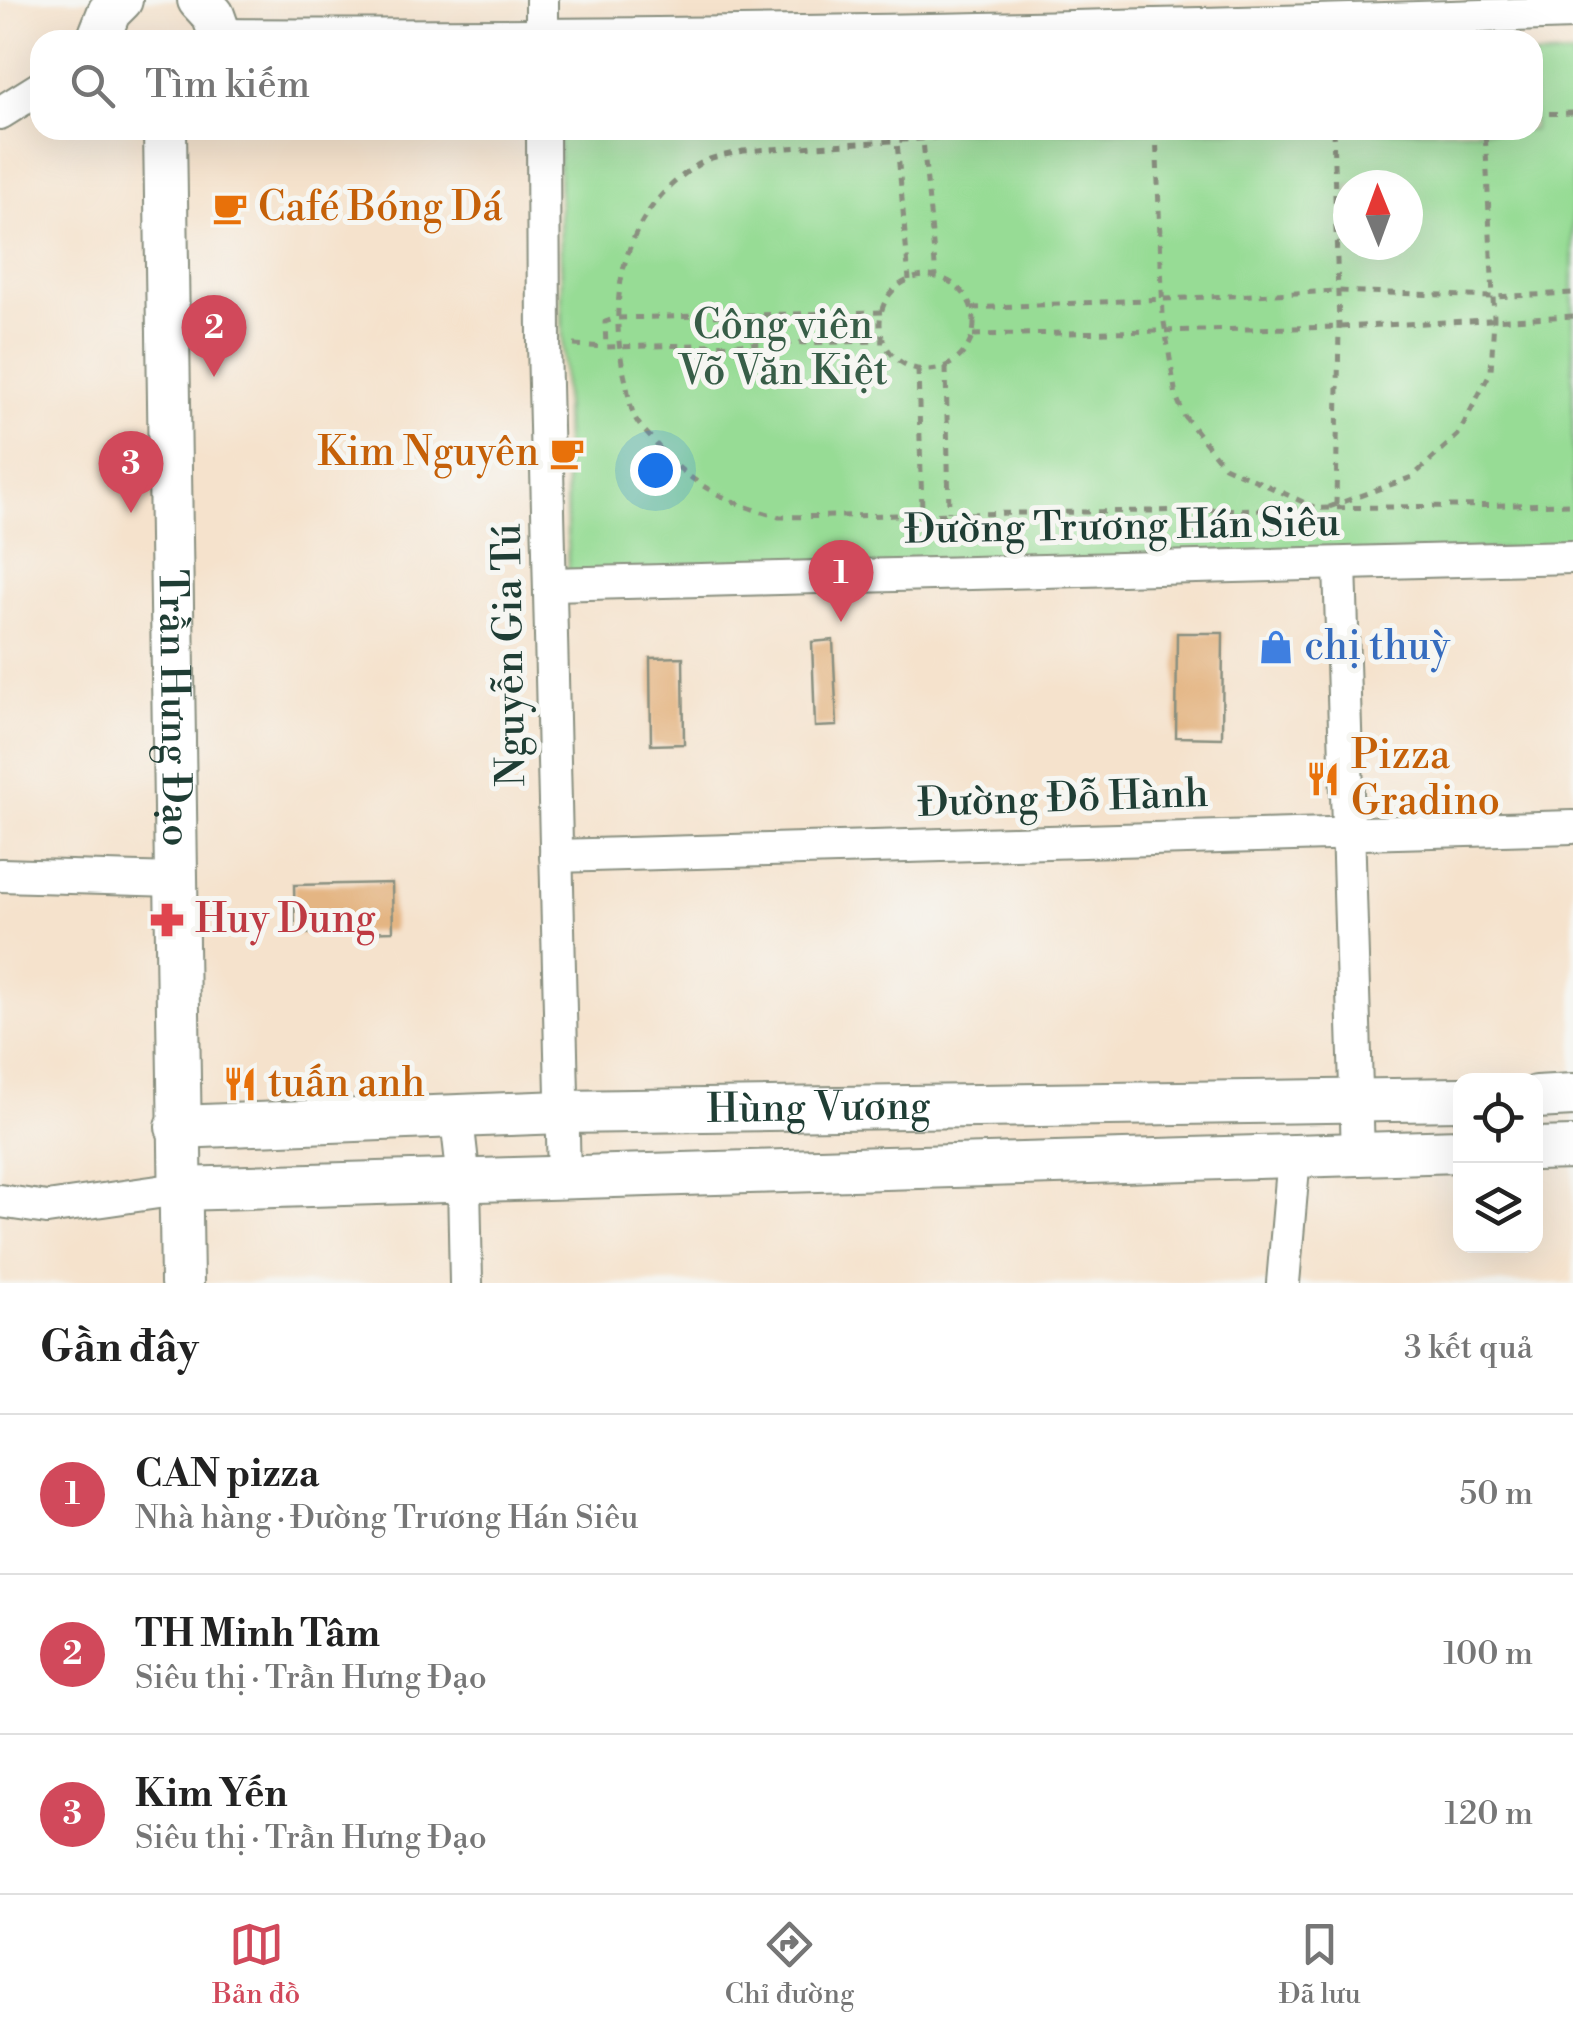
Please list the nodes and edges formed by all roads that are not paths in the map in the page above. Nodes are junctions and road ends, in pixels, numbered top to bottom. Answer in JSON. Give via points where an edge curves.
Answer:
{"nodes":[{"id":1,"x":121,"y":0,"type":"edge"},
{"id":2,"x":542,"y":0,"type":"edge"},
{"id":3,"x":1337,"y":11,"type":"edge"},
{"id":4,"x":1573,"y":13,"type":"edge"},
{"id":5,"x":214,"y":25,"type":"edge"},
{"id":6,"x":102,"y":30,"type":"edge"},
{"id":7,"x":340,"y":30,"type":"edge"},
{"id":8,"x":542,"y":30,"type":"edge"},
{"id":9,"x":778,"y":30,"type":"edge"},
{"id":10,"x":30,"y":94,"type":"edge"},
{"id":11,"x":0,"y":113,"type":"edge"},
{"id":12,"x":165,"y":140,"type":"edge"},
{"id":13,"x":543,"y":140,"type":"edge"},
{"id":14,"x":1573,"y":558,"type":"edge"},
{"id":15,"x":1340,"y":564,"type":"junction"},
{"id":16,"x":552,"y":584,"type":"junction"},
{"id":17,"x":1573,"y":827,"type":"edge"},
{"id":18,"x":1348,"y":834,"type":"junction"},
{"id":19,"x":556,"y":856,"type":"junction"},
{"id":20,"x":0,"y":875,"type":"edge"},
{"id":21,"x":174,"y":880,"type":"junction"},
{"id":22,"x":1573,"y":1095,"type":"edge"},
{"id":23,"x":1543,"y":1096,"type":"edge"},
{"id":24,"x":1453,"y":1099,"type":"edge"},
{"id":25,"x":1356,"y":1102,"type":"junction"},
{"id":26,"x":562,"y":1112,"type":"junction"},
{"id":27,"x":457,"y":1119,"type":"junction"},
{"id":28,"x":178,"y":1127,"type":"junction"},
{"id":29,"x":1573,"y":1148,"type":"edge"},
{"id":30,"x":1543,"y":1149,"type":"edge"},
{"id":31,"x":1453,"y":1151,"type":"edge"},
{"id":32,"x":1358,"y":1154,"type":"junction"},
{"id":33,"x":1294,"y":1156,"type":"junction"},
{"id":34,"x":564,"y":1178,"type":"junction"},
{"id":35,"x":464,"y":1181,"type":"junction"},
{"id":36,"x":179,"y":1189,"type":"junction"},
{"id":37,"x":0,"y":1202,"type":"edge"},
{"id":38,"x":182,"y":1283,"type":"edge"},
{"id":39,"x":466,"y":1283,"type":"edge"},
{"id":40,"x":1283,"y":1283,"type":"edge"}],
"edges":[{"from":1,"to":6,"type":"main road"},
{"from":2,"to":8,"type":"street"},
{"from":3,"to":4,"type":"street"},
{"from":3,"to":9,"type":"street"},
{"from":5,"to":7,"type":"street"},
{"from":10,"to":11,"type":"street"},
{"from":12,"to":21,"type":"main road","name":"Trần Hưng Đạo"},
{"from":13,"to":16,"type":"street","name":"Nguyễn Gia Tú"},
{"from":14,"to":15,"type":"street","name":"Đường Trương Hán Siêu"},
{"from":15,"to":16,"type":"street","name":"Đường Trương Hán Siêu"},
{"from":15,"to":18,"type":"street"},
{"from":16,"to":19,"type":"street","name":"Nguyễn Gia Tú"},
{"from":17,"to":18,"type":"street","name":"Đường Đỗ Hành"},
{"from":18,"to":19,"type":"street","name":"Đường Đỗ Hành"},
{"from":18,"to":25,"type":"street"},
{"from":19,"to":26,"type":"street","name":"Nguyễn Gia Tú"},
{"from":20,"to":21,"type":"street"},
{"from":21,"to":28,"type":"main road","name":"Trần Hưng Đạo"},
{"from":22,"to":23,"type":"main road"},
{"from":24,"to":25,"type":"main road","name":"Hùng Vương"},
{"from":25,"to":26,"type":"main road","name":"Hùng Vương"},
{"from":25,"to":32,"type":"street"},
{"from":26,"to":27,"type":"main road","name":"Hùng Vương"},
{"from":26,"to":34,"type":"street","name":"Nguyễn Gia Tú"},
{"from":27,"to":28,"type":"main road","name":"Hùng Vương"},
{"from":27,"to":35,"type":"street"},
{"from":28,"to":36,"type":"main road","name":"Trần Hưng Đạo"},
{"from":29,"to":30,"type":"main road"},
{"from":31,"to":32,"type":"main road","name":"Hùng Vương"},
{"from":32,"to":33,"type":"main road","name":"Hùng Vương"},
{"from":33,"to":34,"type":"main road","name":"Hùng Vương"},
{"from":33,"to":40,"type":"street"},
{"from":34,"to":35,"type":"main road","name":"Hùng Vương"},
{"from":35,"to":36,"type":"main road","name":"Hùng Vương"},
{"from":35,"to":39,"type":"street"},
{"from":36,"to":37,"type":"street","via":[[47,1208]]},
{"from":36,"to":38,"type":"main road","name":"Trần Hưng Đạo"}]}
